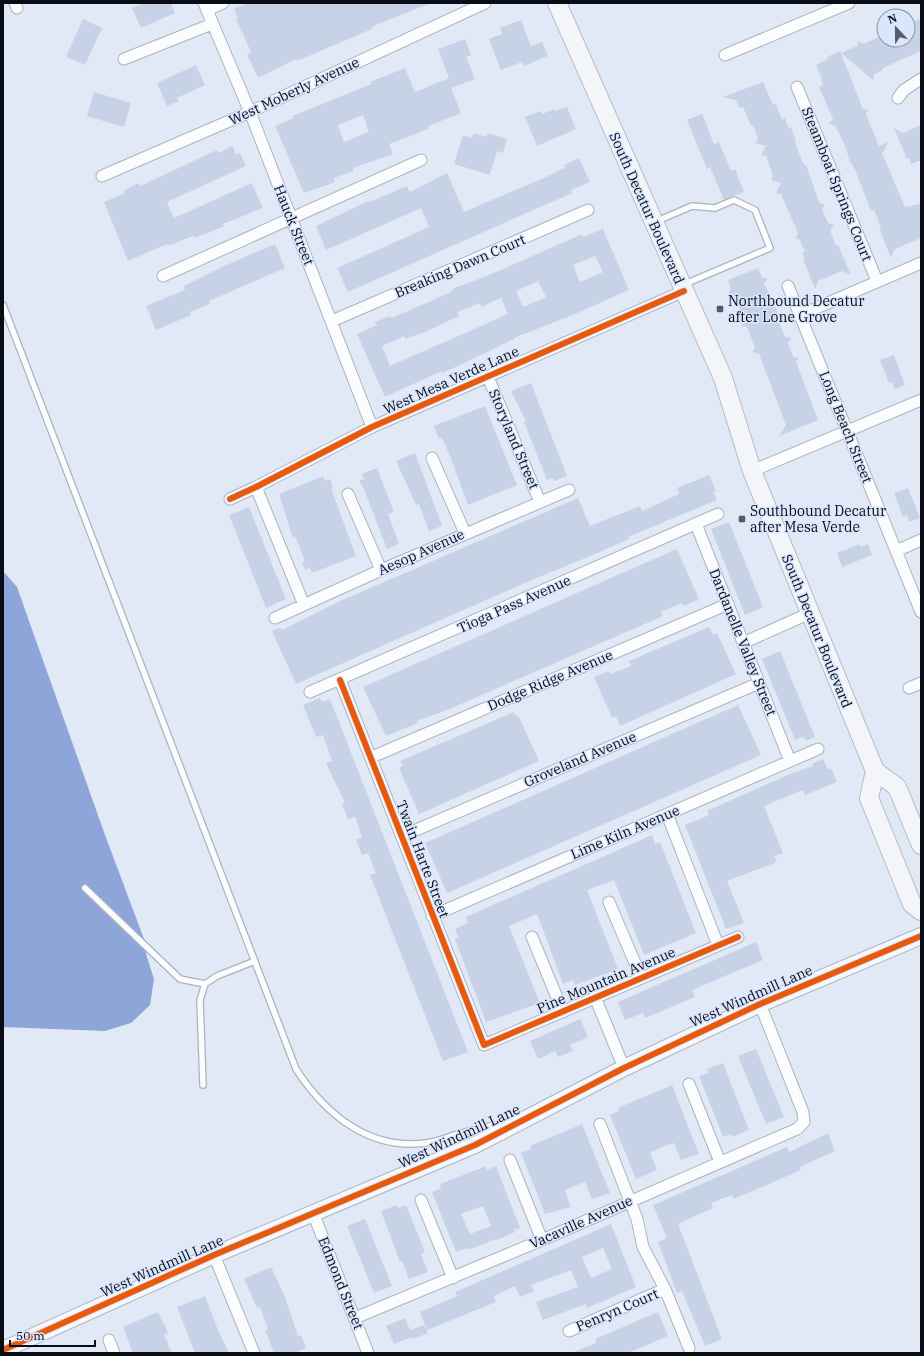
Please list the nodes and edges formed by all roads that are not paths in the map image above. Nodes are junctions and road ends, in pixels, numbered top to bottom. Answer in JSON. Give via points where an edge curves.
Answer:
{"nodes":[{"id":1,"x":222,"y":3,"type":"edge"},
{"id":2,"x":485,"y":3,"type":"edge"},
{"id":3,"x":557,"y":3,"type":"edge"},
{"id":4,"x":849,"y":3,"type":"edge"},
{"id":5,"x":205,"y":6,"type":"edge"},
{"id":6,"x":212,"y":24,"type":"junction"},
{"id":7,"x":725,"y":55,"type":"dead end"},
{"id":8,"x":124,"y":59,"type":"dead end"},
{"id":9,"x":921,"y":79,"type":"edge"},
{"id":10,"x":797,"y":86,"type":"dead end"},
{"id":11,"x":898,"y":98,"type":"dead end"},
{"id":12,"x":250,"y":112,"type":"junction"},
{"id":13,"x":421,"y":160,"type":"dead end"},
{"id":14,"x":102,"y":176,"type":"dead end"},
{"id":15,"x":588,"y":210,"type":"dead end"},
{"id":16,"x":290,"y":217,"type":"junction"},
{"id":17,"x":653,"y":223,"type":"junction"},
{"id":18,"x":921,"y":263,"type":"edge"},
{"id":19,"x":163,"y":276,"type":"dead end"},
{"id":20,"x":877,"y":281,"type":"junction"},
{"id":21,"x":788,"y":286,"type":"dead end"},
{"id":22,"x":682,"y":288,"type":"junction"},
{"id":23,"x":3,"y":305,"type":"edge"},
{"id":24,"x":800,"y":315,"type":"junction"},
{"id":25,"x":332,"y":321,"type":"junction"},
{"id":26,"x":488,"y":376,"type":"junction"},
{"id":27,"x":921,"y":400,"type":"edge"},
{"id":28,"x":372,"y":427,"type":"junction"},
{"id":29,"x":848,"y":431,"type":"junction"},
{"id":30,"x":432,"y":458,"type":"dead end"},
{"id":31,"x":752,"y":471,"type":"junction"},
{"id":32,"x":256,"y":488,"type":"junction"},
{"id":33,"x":568,"y":490,"type":"dead end"},
{"id":34,"x":348,"y":494,"type":"dead end"},
{"id":35,"x":230,"y":499,"type":"dead end"},
{"id":36,"x":540,"y":502,"type":"junction"},
{"id":37,"x":718,"y":514,"type":"dead end"},
{"id":38,"x":696,"y":524,"type":"junction"},
{"id":39,"x":465,"y":534,"type":"junction"},
{"id":40,"x":921,"y":540,"type":"edge"},
{"id":41,"x":896,"y":551,"type":"junction"},
{"id":42,"x":381,"y":570,"type":"junction"},
{"id":43,"x":728,"y":604,"type":"junction"},
{"id":44,"x":304,"y":605,"type":"junction"},
{"id":45,"x":921,"y":612,"type":"edge"},
{"id":46,"x":810,"y":613,"type":"junction"},
{"id":47,"x":276,"y":618,"type":"dead end"},
{"id":48,"x":743,"y":643,"type":"junction"},
{"id":49,"x":340,"y":680,"type":"junction"},
{"id":50,"x":759,"y":683,"type":"junction"},
{"id":51,"x":921,"y":683,"type":"edge"},
{"id":52,"x":909,"y":688,"type":"dead end"},
{"id":53,"x":310,"y":692,"type":"dead end"},
{"id":54,"x":818,"y":749,"type":"dead end"},
{"id":55,"x":372,"y":757,"type":"junction"},
{"id":56,"x":790,"y":761,"type":"junction"},
{"id":57,"x":875,"y":771,"type":"junction"},
{"id":58,"x":667,"y":814,"type":"junction"},
{"id":59,"x":402,"y":836,"type":"junction"},
{"id":60,"x":921,"y":845,"type":"edge"},
{"id":61,"x":85,"y":888,"type":"dead end"},
{"id":62,"x":609,"y":902,"type":"dead end"},
{"id":63,"x":921,"y":911,"type":"edge"},
{"id":64,"x":432,"y":916,"type":"junction"},
{"id":65,"x":921,"y":936,"type":"edge"},
{"id":66,"x":532,"y":937,"type":"dead end"},
{"id":67,"x":738,"y":937,"type":"dead end"},
{"id":68,"x":718,"y":945,"type":"junction"},
{"id":69,"x":255,"y":961,"type":"junction"},
{"id":70,"x":641,"y":977,"type":"junction"},
{"id":71,"x":205,"y":984,"type":"junction"},
{"id":72,"x":595,"y":998,"type":"junction"},
{"id":73,"x":760,"y":1004,"type":"junction"},
{"id":74,"x":563,"y":1012,"type":"junction"},
{"id":75,"x":484,"y":1045,"type":"joint"},
{"id":76,"x":624,"y":1068,"type":"junction"},
{"id":77,"x":689,"y":1084,"type":"dead end"},
{"id":78,"x":203,"y":1085,"type":"dead end"},
{"id":79,"x":527,"y":1118,"type":"junction"},
{"id":80,"x":600,"y":1124,"type":"dead end"},
{"id":81,"x":510,"y":1160,"type":"dead end"},
{"id":82,"x":720,"y":1162,"type":"junction"},
{"id":83,"x":421,"y":1200,"type":"dead end"},
{"id":84,"x":630,"y":1200,"type":"junction"},
{"id":85,"x":313,"y":1213,"type":"junction"},
{"id":86,"x":542,"y":1240,"type":"junction"},
{"id":87,"x":214,"y":1255,"type":"junction"},
{"id":88,"x":453,"y":1278,"type":"junction"},
{"id":89,"x":665,"y":1289,"type":"junction"},
{"id":90,"x":355,"y":1318,"type":"junction"},
{"id":91,"x":569,"y":1331,"type":"dead end"},
{"id":92,"x":109,"y":1340,"type":"dead end"},
{"id":93,"x":690,"y":1348,"type":"dead end"},
{"id":94,"x":3,"y":1350,"type":"edge"},
{"id":95,"x":114,"y":1353,"type":"edge"},
{"id":96,"x":254,"y":1353,"type":"edge"},
{"id":97,"x":368,"y":1353,"type":"edge"}],
"edges":[{"from":1,"to":5,"type":"street"},
{"from":2,"to":12,"type":"street","name":"West Moberly Avenue"},
{"from":3,"to":17,"type":"main road","name":"South Decatur Boulevard"},
{"from":4,"to":7,"type":"street"},
{"from":5,"to":6,"type":"street","name":"Hauck Street"},
{"from":6,"to":8,"type":"street"},
{"from":6,"to":12,"type":"street","name":"Hauck Street"},
{"from":9,"to":11,"type":"street","via":[[904,90]]},
{"from":10,"to":20,"type":"street","name":"Steamboat Springs Court"},
{"from":12,"to":14,"type":"street","name":"West Moberly Avenue"},
{"from":12,"to":16,"type":"street","name":"Hauck Street"},
{"from":13,"to":16,"type":"street"},
{"from":15,"to":25,"type":"street","name":"Breaking Dawn Court"},
{"from":16,"to":19,"type":"street"},
{"from":16,"to":25,"type":"street","name":"Hauck Street"},
{"from":17,"to":22,"type":"main road","name":"South Decatur Boulevard"},
{"from":17,"to":22,"type":"lane","via":[[692,206],[715,208],[734,200],[755,210],[770,248]]},
{"from":18,"to":20,"type":"street"},
{"from":20,"to":24,"type":"street"},
{"from":21,"to":24,"type":"street","name":"Long Beach Street"},
{"from":22,"to":26,"type":"street","name":"West Mesa Verde Lane"},
{"from":22,"to":31,"type":"main road","name":"South Decatur Boulevard","via":[[723,378]]},
{"from":23,"to":69,"type":"lane"},
{"from":24,"to":29,"type":"street","name":"Long Beach Street"},
{"from":25,"to":28,"type":"street","name":"Hauck Street"},
{"from":26,"to":28,"type":"street","name":"West Mesa Verde Lane"},
{"from":26,"to":36,"type":"street","name":"Storyland Street"},
{"from":27,"to":29,"type":"street"},
{"from":28,"to":32,"type":"street","name":"West Mesa Verde Lane"},
{"from":29,"to":31,"type":"street"},
{"from":29,"to":41,"type":"street","name":"Long Beach Street"},
{"from":30,"to":39,"type":"street"},
{"from":31,"to":46,"type":"main road","name":"South Decatur Boulevard"},
{"from":32,"to":35,"type":"street","name":"West Mesa Verde Lane"},
{"from":32,"to":44,"type":"street"},
{"from":33,"to":36,"type":"street","name":"Aesop Avenue"},
{"from":34,"to":42,"type":"street"},
{"from":36,"to":39,"type":"street","name":"Aesop Avenue"},
{"from":37,"to":38,"type":"street","name":"Tioga Pass Avenue"},
{"from":38,"to":43,"type":"street","name":"Dardanelle Valley Street"},
{"from":38,"to":49,"type":"street","name":"Tioga Pass Avenue"},
{"from":39,"to":42,"type":"street","name":"Aesop Avenue"},
{"from":40,"to":41,"type":"street"},
{"from":41,"to":45,"type":"street","name":"Long Beach Street"},
{"from":42,"to":44,"type":"street","name":"Aesop Avenue"},
{"from":43,"to":48,"type":"street","name":"Dardanelle Valley Street"},
{"from":43,"to":55,"type":"street","name":"Dodge Ridge Avenue"},
{"from":44,"to":47,"type":"street","name":"Aesop Avenue"},
{"from":46,"to":48,"type":"street"},
{"from":46,"to":57,"type":"main road","name":"South Decatur Boulevard"},
{"from":48,"to":50,"type":"street","name":"Dardanelle Valley Street"},
{"from":49,"to":53,"type":"street","name":"Tioga Pass Avenue"},
{"from":49,"to":55,"type":"street","name":"Twain Harte Street"},
{"from":50,"to":56,"type":"street","name":"Dardanelle Valley Street"},
{"from":50,"to":59,"type":"street","name":"Groveland Avenue"},
{"from":51,"to":52,"type":"street"},
{"from":54,"to":56,"type":"street","name":"Lime Kiln Avenue"},
{"from":55,"to":59,"type":"street","name":"Twain Harte Street"},
{"from":56,"to":58,"type":"street","name":"Lime Kiln Avenue"},
{"from":57,"to":60,"type":"main road","via":[[897,786]]},
{"from":57,"to":63,"type":"main road","via":[[869,798],[912,904]]},
{"from":58,"to":64,"type":"street","name":"Lime Kiln Avenue"},
{"from":58,"to":68,"type":"street"},
{"from":59,"to":64,"type":"street","name":"Twain Harte Street"},
{"from":61,"to":71,"type":"lane","via":[[180,979]]},
{"from":62,"to":70,"type":"street"},
{"from":64,"to":75,"type":"street","name":"Twain Harte Street"},
{"from":65,"to":73,"type":"street","name":"West Windmill Lane"},
{"from":66,"to":74,"type":"street"},
{"from":67,"to":68,"type":"street","name":"Pine Mountain Avenue"},
{"from":68,"to":70,"type":"street","name":"Pine Mountain Avenue"},
{"from":69,"to":71,"type":"lane"},
{"from":69,"to":79,"type":"lane","via":[[296,1069],[310,1090],[330,1112],[351,1127],[375,1138],[403,1144],[433,1142],[463,1132]]},
{"from":70,"to":72,"type":"street","name":"Pine Mountain Avenue"},
{"from":71,"to":78,"type":"lane","via":[[200,1000]]},
{"from":72,"to":74,"type":"street","name":"Pine Mountain Avenue"},
{"from":72,"to":76,"type":"street"},
{"from":73,"to":76,"type":"street","name":"West Windmill Lane"},
{"from":73,"to":82,"type":"street","name":"Vacaville Avenue","via":[[803,1112],[804,1122],[797,1129]]},
{"from":74,"to":75,"type":"street","name":"Pine Mountain Avenue"},
{"from":76,"to":79,"type":"street","name":"West Windmill Lane"},
{"from":77,"to":82,"type":"street"},
{"from":79,"to":85,"type":"street","name":"West Windmill Lane","via":[[475,1145]]},
{"from":80,"to":84,"type":"street"},
{"from":81,"to":86,"type":"street"},
{"from":82,"to":84,"type":"street","name":"Vacaville Avenue"},
{"from":83,"to":88,"type":"street"},
{"from":84,"to":86,"type":"street","name":"Vacaville Avenue"},
{"from":84,"to":89,"type":"street","via":[[643,1247]]},
{"from":85,"to":87,"type":"street","name":"West Windmill Lane"},
{"from":85,"to":90,"type":"street","name":"Edmond Street"},
{"from":86,"to":88,"type":"street","name":"Vacaville Avenue"},
{"from":87,"to":94,"type":"street","name":"West Windmill Lane"},
{"from":87,"to":96,"type":"street"},
{"from":88,"to":90,"type":"street","name":"Vacaville Avenue"},
{"from":89,"to":91,"type":"street","name":"Penryn Court"},
{"from":89,"to":93,"type":"street"},
{"from":90,"to":97,"type":"street","name":"Edmond Street"},
{"from":92,"to":95,"type":"street"}]}
